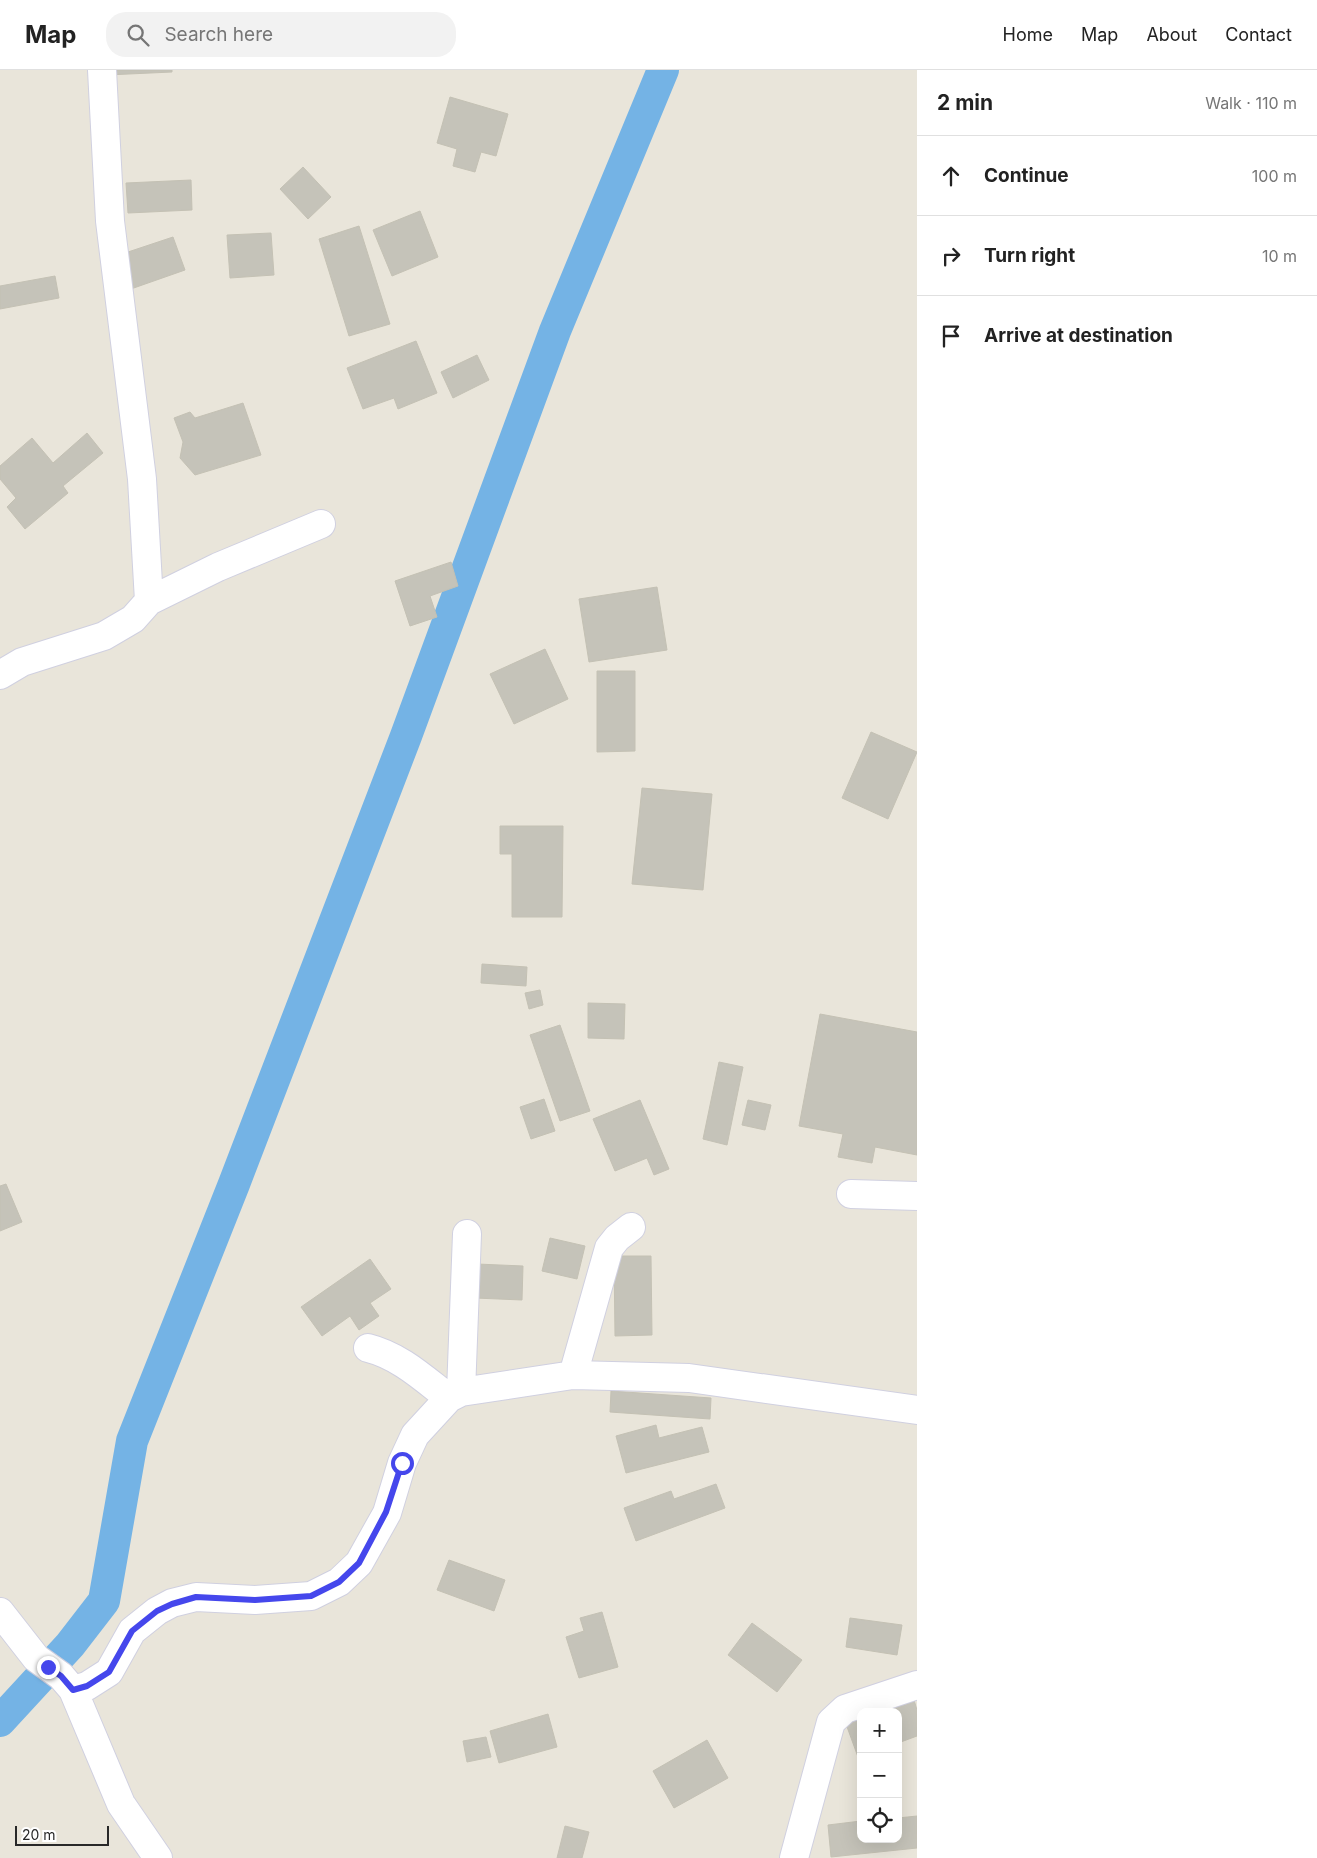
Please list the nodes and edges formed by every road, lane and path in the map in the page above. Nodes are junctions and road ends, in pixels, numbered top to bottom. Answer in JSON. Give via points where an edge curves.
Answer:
{"nodes":[{"id":1,"x":102,"y":70,"type":"edge"},
{"id":2,"x":321,"y":524,"type":"dead end"},
{"id":3,"x":149,"y":601,"type":"junction"},
{"id":4,"x":0,"y":674,"type":"edge"},
{"id":5,"x":851,"y":1194,"type":"dead end"},
{"id":6,"x":917,"y":1196,"type":"edge"},
{"id":7,"x":632,"y":1227,"type":"dead end"},
{"id":8,"x":467,"y":1234,"type":"dead end"},
{"id":9,"x":368,"y":1348,"type":"dead end"},
{"id":10,"x":573,"y":1375,"type":"junction"},
{"id":11,"x":455,"y":1395,"type":"junction"},
{"id":12,"x":917,"y":1410,"type":"edge"},
{"id":13,"x":0,"y":1612,"type":"edge"},
{"id":14,"x":67,"y":1683,"type":"junction"},
{"id":15,"x":917,"y":1685,"type":"edge"},
{"id":16,"x":158,"y":1858,"type":"edge"},
{"id":17,"x":794,"y":1858,"type":"edge"}],
"edges":[{"from":1,"to":3,"type":"street","via":[[110,221],[142,479]]},
{"from":2,"to":3,"type":"street","via":[[218,567]]},
{"from":3,"to":4,"type":"street","via":[[132,619],[104,636],[22,662]]},
{"from":5,"to":6,"type":"street"},
{"from":7,"to":10,"type":"street","via":[[609,1248]]},
{"from":8,"to":11,"type":"street"},
{"from":9,"to":11,"type":"street","via":[[382,1351]]},
{"from":10,"to":11,"type":"street"},
{"from":10,"to":12,"type":"street","via":[[689,1378]]},
{"from":11,"to":14,"type":"street","via":[[415,1435],[386,1512],[359,1563],[339,1582],[311,1596],[255,1600],[196,1597],[172,1604],[157,1611],[132,1631],[109,1672],[87,1686]]},
{"from":13,"to":14,"type":"street","via":[[36,1658]]},
{"from":14,"to":16,"type":"street","via":[[122,1804]]},
{"from":15,"to":17,"type":"street","via":[[845,1709],[831,1722]]}]}
